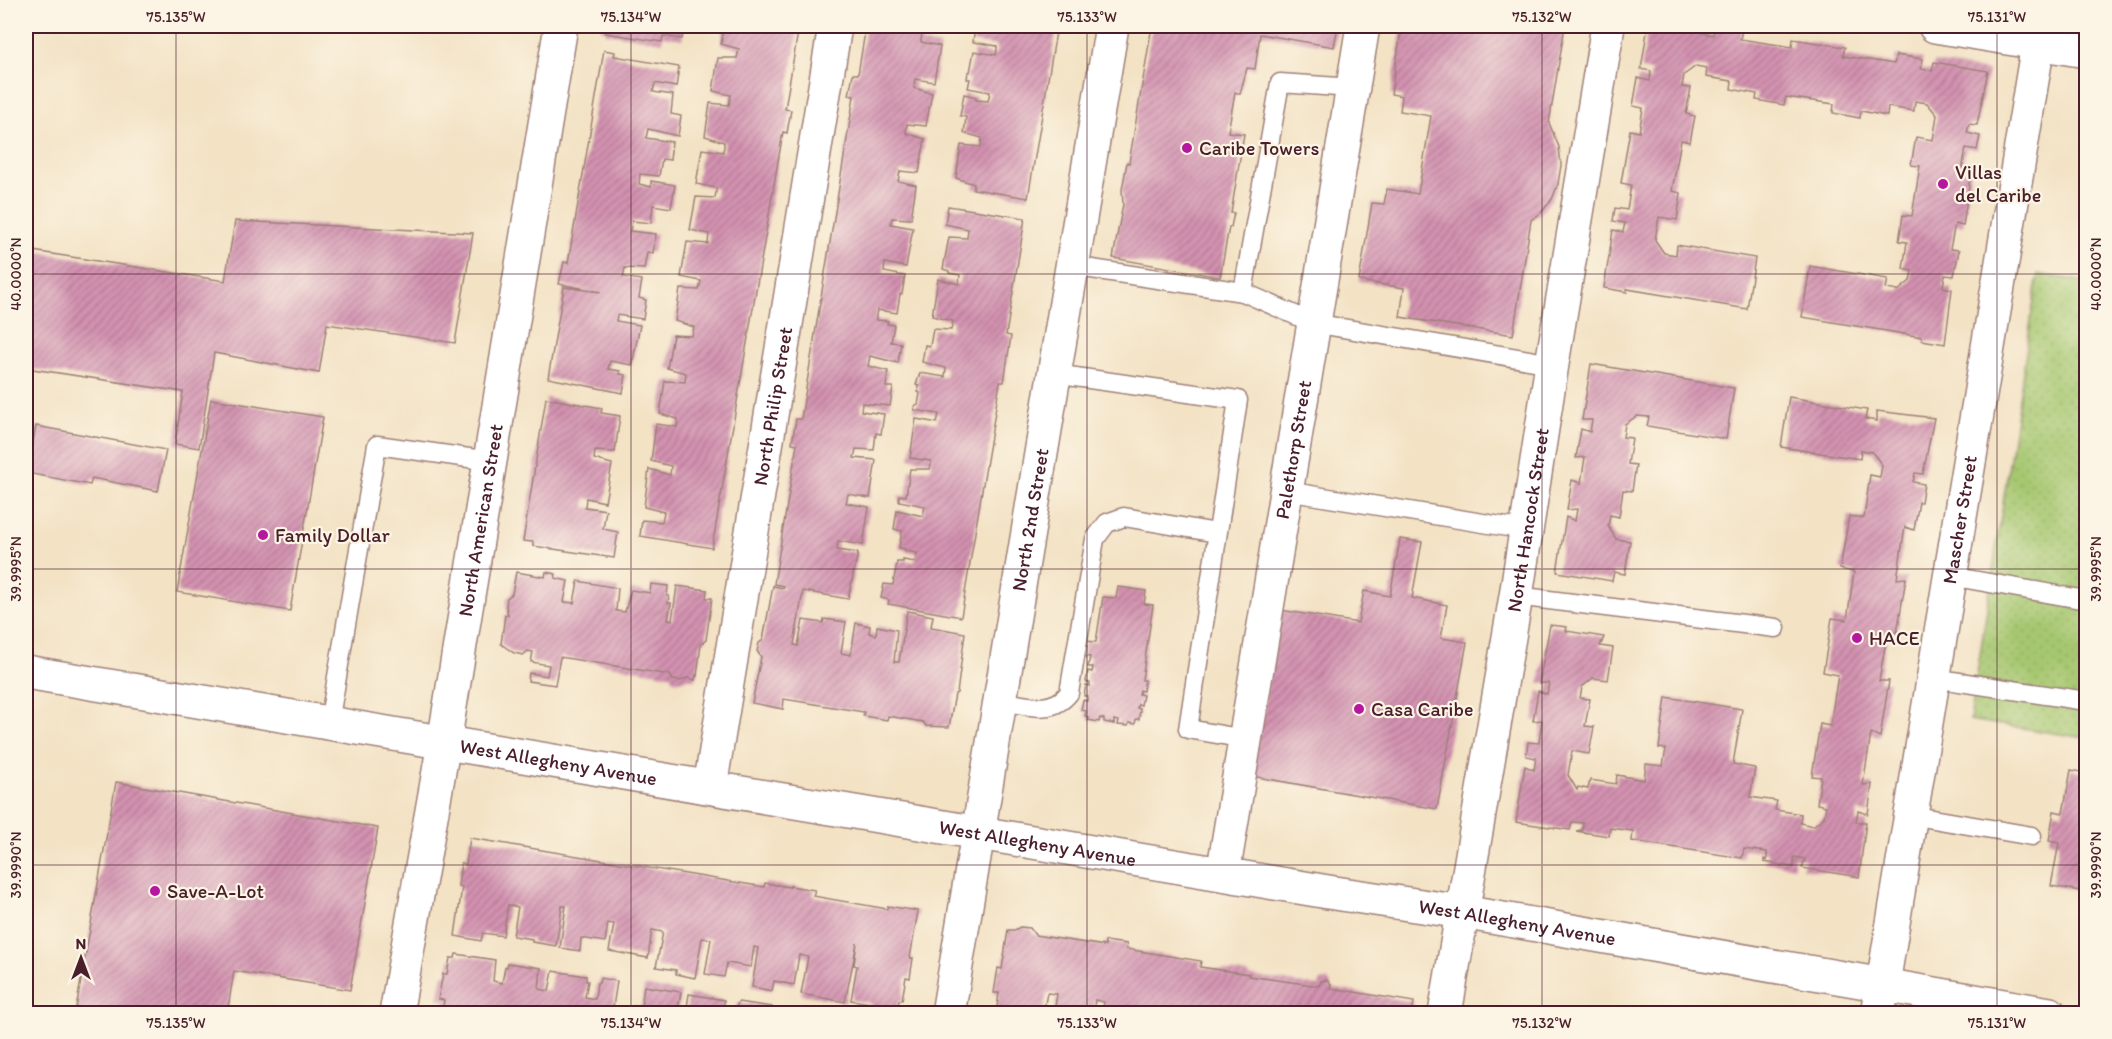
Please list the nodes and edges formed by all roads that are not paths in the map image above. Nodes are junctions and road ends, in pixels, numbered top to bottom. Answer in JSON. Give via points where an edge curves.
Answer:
{"nodes":[{"id":1,"x":561,"y":26,"type":"edge"},
{"id":2,"x":835,"y":26,"type":"edge"},
{"id":3,"x":1112,"y":26,"type":"edge"},
{"id":4,"x":1363,"y":26,"type":"edge"},
{"id":5,"x":1608,"y":26,"type":"edge"},
{"id":6,"x":1935,"y":26,"type":"edge"},
{"id":7,"x":2039,"y":34,"type":"edge"},
{"id":8,"x":2086,"y":51,"type":"edge"},
{"id":9,"x":1353,"y":88,"type":"junction"},
{"id":10,"x":1072,"y":266,"type":"junction"},
{"id":11,"x":1243,"y":292,"type":"junction"},
{"id":12,"x":1313,"y":323,"type":"junction"},
{"id":13,"x":1552,"y":364,"type":"junction"},
{"id":14,"x":1054,"y":374,"type":"junction"},
{"id":15,"x":490,"y":460,"type":"junction"},
{"id":16,"x":1286,"y":491,"type":"junction"},
{"id":17,"x":1526,"y":530,"type":"junction"},
{"id":18,"x":1217,"y":533,"type":"junction"},
{"id":19,"x":1950,"y":576,"type":"junction"},
{"id":20,"x":1516,"y":596,"type":"junction"},
{"id":21,"x":2086,"y":600,"type":"edge"},
{"id":22,"x":1776,"y":628,"type":"dead end"},
{"id":23,"x":26,"y":672,"type":"edge"},
{"id":24,"x":1933,"y":678,"type":"junction"},
{"id":25,"x":1000,"y":701,"type":"junction"},
{"id":26,"x":2086,"y":701,"type":"edge"},
{"id":27,"x":329,"y":723,"type":"junction"},
{"id":28,"x":1245,"y":739,"type":"junction"},
{"id":29,"x":444,"y":743,"type":"junction"},
{"id":30,"x":710,"y":787,"type":"junction"},
{"id":31,"x":1910,"y":815,"type":"junction"},
{"id":32,"x":979,"y":833,"type":"junction"},
{"id":33,"x":2032,"y":836,"type":"dead end"},
{"id":34,"x":1223,"y":874,"type":"junction"},
{"id":35,"x":1462,"y":912,"type":"junction"},
{"id":36,"x":1880,"y":1000,"type":"edge"},
{"id":37,"x":1953,"y":1005,"type":"edge"},
{"id":38,"x":396,"y":1014,"type":"edge"},
{"id":39,"x":948,"y":1014,"type":"edge"},
{"id":40,"x":1445,"y":1014,"type":"edge"},
{"id":41,"x":2050,"y":1014,"type":"edge"}],
"edges":[{"from":1,"to":15,"type":"street","name":"North American Street"},
{"from":2,"to":30,"type":"street","name":"North Philip Street"},
{"from":3,"to":10,"type":"street","name":"North 2nd Street"},
{"from":4,"to":9,"type":"street","name":"Palethorp Street"},
{"from":5,"to":13,"type":"street","name":"North Hancock Street"},
{"from":6,"to":7,"type":"street"},
{"from":7,"to":8,"type":"street"},
{"from":7,"to":19,"type":"street","name":"Mascher Street"},
{"from":9,"to":11,"type":"lane","via":[[1280,83]]},
{"from":9,"to":12,"type":"street","name":"Palethorp Street"},
{"from":10,"to":11,"type":"lane"},
{"from":10,"to":14,"type":"street","name":"North 2nd Street"},
{"from":11,"to":12,"type":"lane"},
{"from":12,"to":13,"type":"lane"},
{"from":12,"to":16,"type":"street","name":"Palethorp Street"},
{"from":13,"to":17,"type":"street","name":"North Hancock Street"},
{"from":14,"to":18,"type":"lane","via":[[1238,400]]},
{"from":14,"to":25,"type":"street","name":"North 2nd Street"},
{"from":15,"to":27,"type":"lane","via":[[377,445]]},
{"from":15,"to":29,"type":"street","name":"North American Street"},
{"from":16,"to":17,"type":"lane"},
{"from":16,"to":28,"type":"street","name":"Palethorp Street"},
{"from":17,"to":20,"type":"street","name":"North Hancock Street"},
{"from":18,"to":25,"type":"lane","via":[[1124,517],[1107,523],[1095,539],[1069,693],[1058,704],[1048,707]]},
{"from":18,"to":28,"type":"lane","via":[[1188,729]]},
{"from":19,"to":21,"type":"lane"},
{"from":19,"to":24,"type":"street","name":"Mascher Street"},
{"from":20,"to":22,"type":"lane"},
{"from":20,"to":35,"type":"street","name":"North Hancock Street"},
{"from":23,"to":27,"type":"street","name":"West Allegheny Avenue"},
{"from":24,"to":26,"type":"lane"},
{"from":24,"to":31,"type":"street","name":"Mascher Street"},
{"from":25,"to":32,"type":"street","name":"North 2nd Street"},
{"from":27,"to":29,"type":"street","name":"West Allegheny Avenue"},
{"from":28,"to":34,"type":"street","name":"Palethorp Street"},
{"from":29,"to":30,"type":"street","name":"West Allegheny Avenue"},
{"from":29,"to":38,"type":"street","name":"North American Street"},
{"from":30,"to":32,"type":"street","name":"West Allegheny Avenue"},
{"from":31,"to":33,"type":"lane"},
{"from":31,"to":36,"type":"street","name":"Mascher Street"},
{"from":32,"to":34,"type":"street","name":"West Allegheny Avenue"},
{"from":32,"to":39,"type":"street","name":"North 2nd Street"},
{"from":34,"to":35,"type":"street","name":"West Allegheny Avenue"},
{"from":35,"to":36,"type":"street","name":"West Allegheny Avenue"},
{"from":35,"to":40,"type":"street","name":"North Hancock Street"},
{"from":36,"to":37,"type":"street","name":"West Allegheny Avenue"},
{"from":37,"to":41,"type":"street","name":"West Allegheny Avenue"}]}
